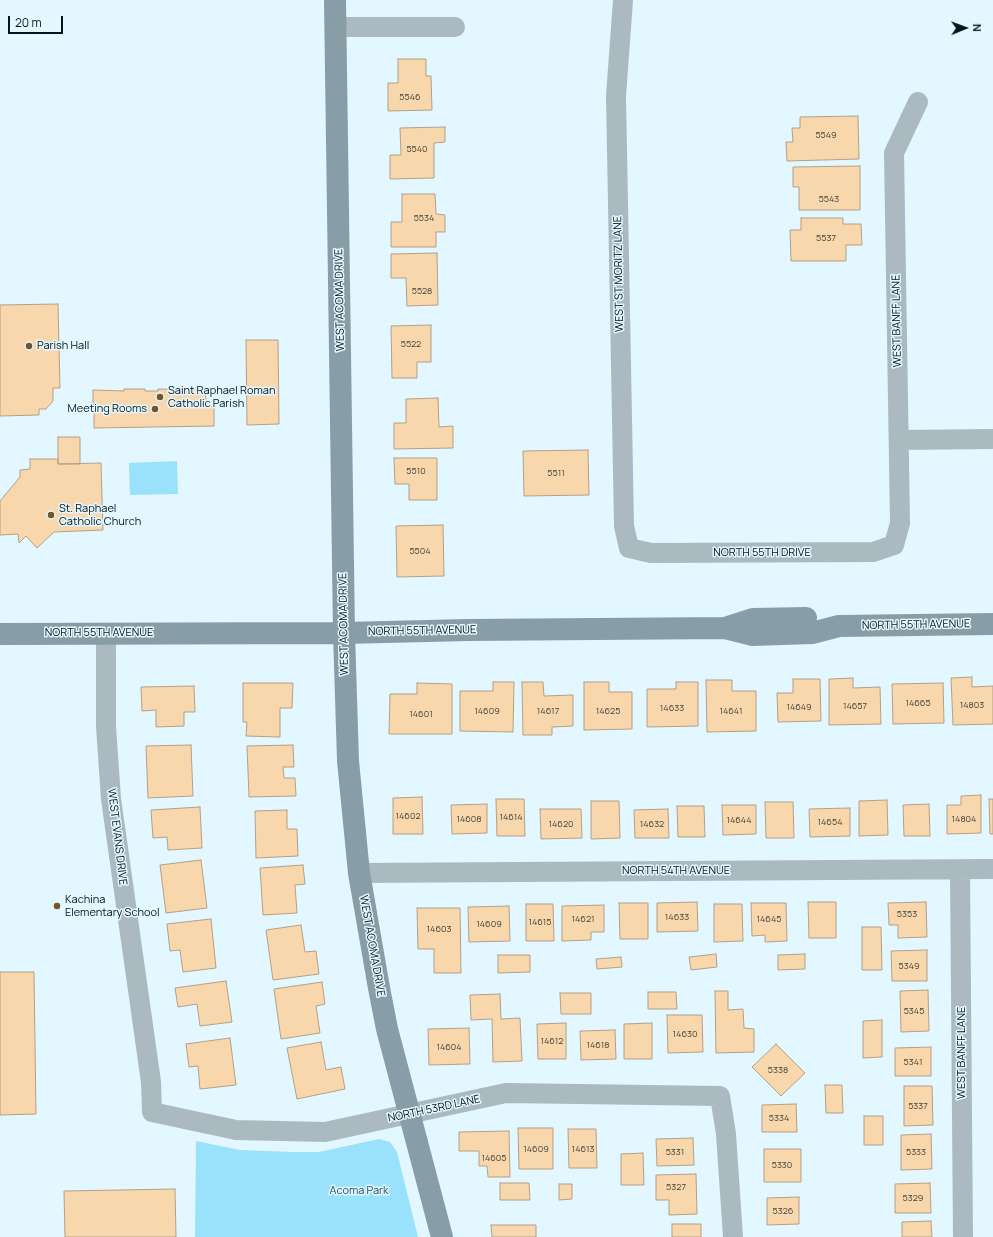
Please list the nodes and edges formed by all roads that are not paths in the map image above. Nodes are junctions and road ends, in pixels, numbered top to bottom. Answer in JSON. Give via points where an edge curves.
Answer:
{"nodes":[{"id":1,"x":335,"y":0,"type":"edge"},
{"id":2,"x":623,"y":0,"type":"edge"},
{"id":3,"x":336,"y":27,"type":"junction"},
{"id":4,"x":455,"y":27,"type":"dead end"},
{"id":5,"x":918,"y":102,"type":"dead end"},
{"id":6,"x":993,"y":438,"type":"edge"},
{"id":7,"x":899,"y":440,"type":"junction"},
{"id":8,"x":894,"y":545,"type":"joint"},
{"id":9,"x":629,"y":548,"type":"joint"},
{"id":10,"x":993,"y":624,"type":"edge"},
{"id":11,"x":106,"y":633,"type":"junction"},
{"id":12,"x":344,"y":633,"type":"junction"},
{"id":13,"x":0,"y":634,"type":"edge"},
{"id":14,"x":993,"y":869,"type":"edge"},
{"id":15,"x":960,"y":870,"type":"junction"},
{"id":16,"x":359,"y":874,"type":"junction"},
{"id":17,"x":152,"y":1112,"type":"joint"},
{"id":18,"x":410,"y":1114,"type":"junction"},
{"id":19,"x":442,"y":1237,"type":"edge"},
{"id":20,"x":733,"y":1237,"type":"edge"},
{"id":21,"x":963,"y":1237,"type":"edge"}],
"edges":[{"from":1,"to":3,"type":"street","name":"WEST ACOMA DRIVE"},
{"from":2,"to":9,"type":"street","name":"WEST ST MORITZ LANE","via":[[616,96],[624,526]]},
{"from":3,"to":4,"type":"street"},
{"from":3,"to":12,"type":"street","name":"WEST ACOMA DRIVE"},
{"from":5,"to":7,"type":"street","name":"WEST BANFF LANE","via":[[894,152]]},
{"from":6,"to":7,"type":"street"},
{"from":7,"to":8,"type":"street","name":"WEST BANFF LANE","via":[[900,523]]},
{"from":8,"to":9,"type":"street","name":"NORTH 55TH DRIVE","via":[[873,552],[651,553]]},
{"from":10,"to":12,"type":"street","name":"NORTH 55TH AVENUE","via":[[839,626],[812,633],[753,635],[725,628]]},
{"from":11,"to":12,"type":"street","name":"NORTH 55TH AVENUE"},
{"from":11,"to":13,"type":"street","name":"NORTH 55TH AVENUE"},
{"from":11,"to":17,"type":"street","name":"WEST EVANS DRIVE","via":[[106,726],[111,799]]},
{"from":12,"to":16,"type":"street","name":"WEST ACOMA DRIVE","via":[[348,762]]},
{"from":14,"to":15,"type":"street","name":"NORTH 54TH AVENUE"},
{"from":15,"to":16,"type":"street","name":"NORTH 54TH AVENUE"},
{"from":15,"to":21,"type":"street","name":"WEST BANFF LANE"},
{"from":16,"to":18,"type":"street","name":"WEST ACOMA DRIVE","via":[[387,1029]]},
{"from":17,"to":18,"type":"street","name":"NORTH 53RD LANE","via":[[236,1130],[325,1132]]},
{"from":18,"to":19,"type":"street","name":"WEST ACOMA DRIVE"},
{"from":18,"to":20,"type":"street","name":"NORTH 53RD LANE","via":[[506,1093],[720,1096],[726,1134]]}]}
